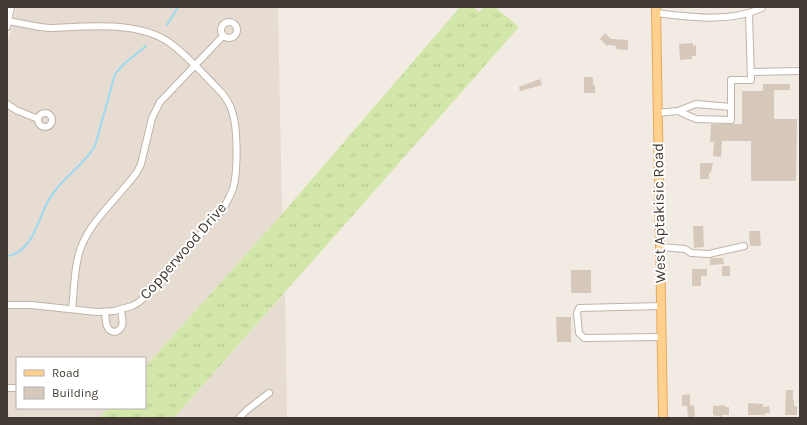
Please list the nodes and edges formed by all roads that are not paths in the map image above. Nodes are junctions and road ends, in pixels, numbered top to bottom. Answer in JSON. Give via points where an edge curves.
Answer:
{"nodes":[{"id":1,"x":11,"y":7,"type":"edge"},
{"id":2,"x":667,"y":7,"type":"edge"},
{"id":3,"x":762,"y":7,"type":"edge"},
{"id":4,"x":656,"y":10,"type":"edge"},
{"id":5,"x":667,"y":14,"type":"junction"},
{"id":6,"x":749,"y":14,"type":"junction"},
{"id":7,"x":8,"y":24,"type":"edge"},
{"id":8,"x":223,"y":36,"type":"dead end"},
{"id":9,"x":195,"y":66,"type":"junction"},
{"id":10,"x":800,"y":71,"type":"edge"},
{"id":11,"x":751,"y":72,"type":"junction"},
{"id":12,"x":7,"y":104,"type":"edge"},
{"id":13,"x":731,"y":107,"type":"junction"},
{"id":14,"x":678,"y":111,"type":"junction"},
{"id":15,"x":657,"y":113,"type":"junction"},
{"id":16,"x":38,"y":119,"type":"dead end"},
{"id":17,"x":744,"y":246,"type":"dead end"},
{"id":18,"x":660,"y":247,"type":"junction"},
{"id":19,"x":7,"y":305,"type":"edge"},
{"id":20,"x":661,"y":306,"type":"junction"},
{"id":21,"x":72,"y":309,"type":"junction"},
{"id":22,"x":121,"y":310,"type":"junction"},
{"id":23,"x":105,"y":312,"type":"junction"},
{"id":24,"x":661,"y":337,"type":"junction"},
{"id":25,"x":269,"y":393,"type":"dead end"},
{"id":26,"x":238,"y":418,"type":"edge"},
{"id":27,"x":663,"y":418,"type":"edge"}],
"edges":[{"from":1,"to":7,"type":"street"},
{"from":2,"to":5,"type":"street"},
{"from":3,"to":6,"type":"street"},
{"from":4,"to":5,"type":"street"},
{"from":4,"to":15,"type":"main road","name":"West Aptakisic Road"},
{"from":5,"to":6,"type":"street","via":[[702,18]]},
{"from":6,"to":11,"type":"street"},
{"from":7,"to":9,"type":"street","name":"Copperwood Drive","via":[[142,29],[170,43]]},
{"from":8,"to":9,"type":"street"},
{"from":9,"to":21,"type":"street","via":[[160,102],[152,118],[137,172],[88,233],[78,257]]},
{"from":9,"to":22,"type":"street","name":"Copperwood Drive","via":[[227,99],[232,110],[235,123],[236,167],[232,190],[223,209],[149,293],[139,302]]},
{"from":10,"to":11,"type":"street"},
{"from":11,"to":13,"type":"street","via":[[751,80],[731,80]]},
{"from":12,"to":16,"type":"street"},
{"from":13,"to":14,"type":"street","via":[[696,104]]},
{"from":13,"to":14,"type":"street","via":[[731,120],[696,119]]},
{"from":14,"to":15,"type":"street"},
{"from":15,"to":18,"type":"main road","name":"West Aptakisic Road"},
{"from":17,"to":18,"type":"street","via":[[709,254]]},
{"from":18,"to":20,"type":"main road","name":"West Aptakisic Road"},
{"from":19,"to":21,"type":"street","name":"Copperwood Drive"},
{"from":20,"to":24,"type":"main road","name":"West Aptakisic Road"},
{"from":20,"to":24,"type":"street","via":[[579,308],[577,314],[579,333],[584,338]]},
{"from":21,"to":23,"type":"street","name":"Copperwood Drive"},
{"from":22,"to":23,"type":"street","name":"Copperwood Drive"},
{"from":22,"to":23,"type":"street","via":[[123,325],[117,332],[111,332],[108,328]]},
{"from":24,"to":27,"type":"main road","name":"West Aptakisic Road"},
{"from":25,"to":26,"type":"street"}]}
